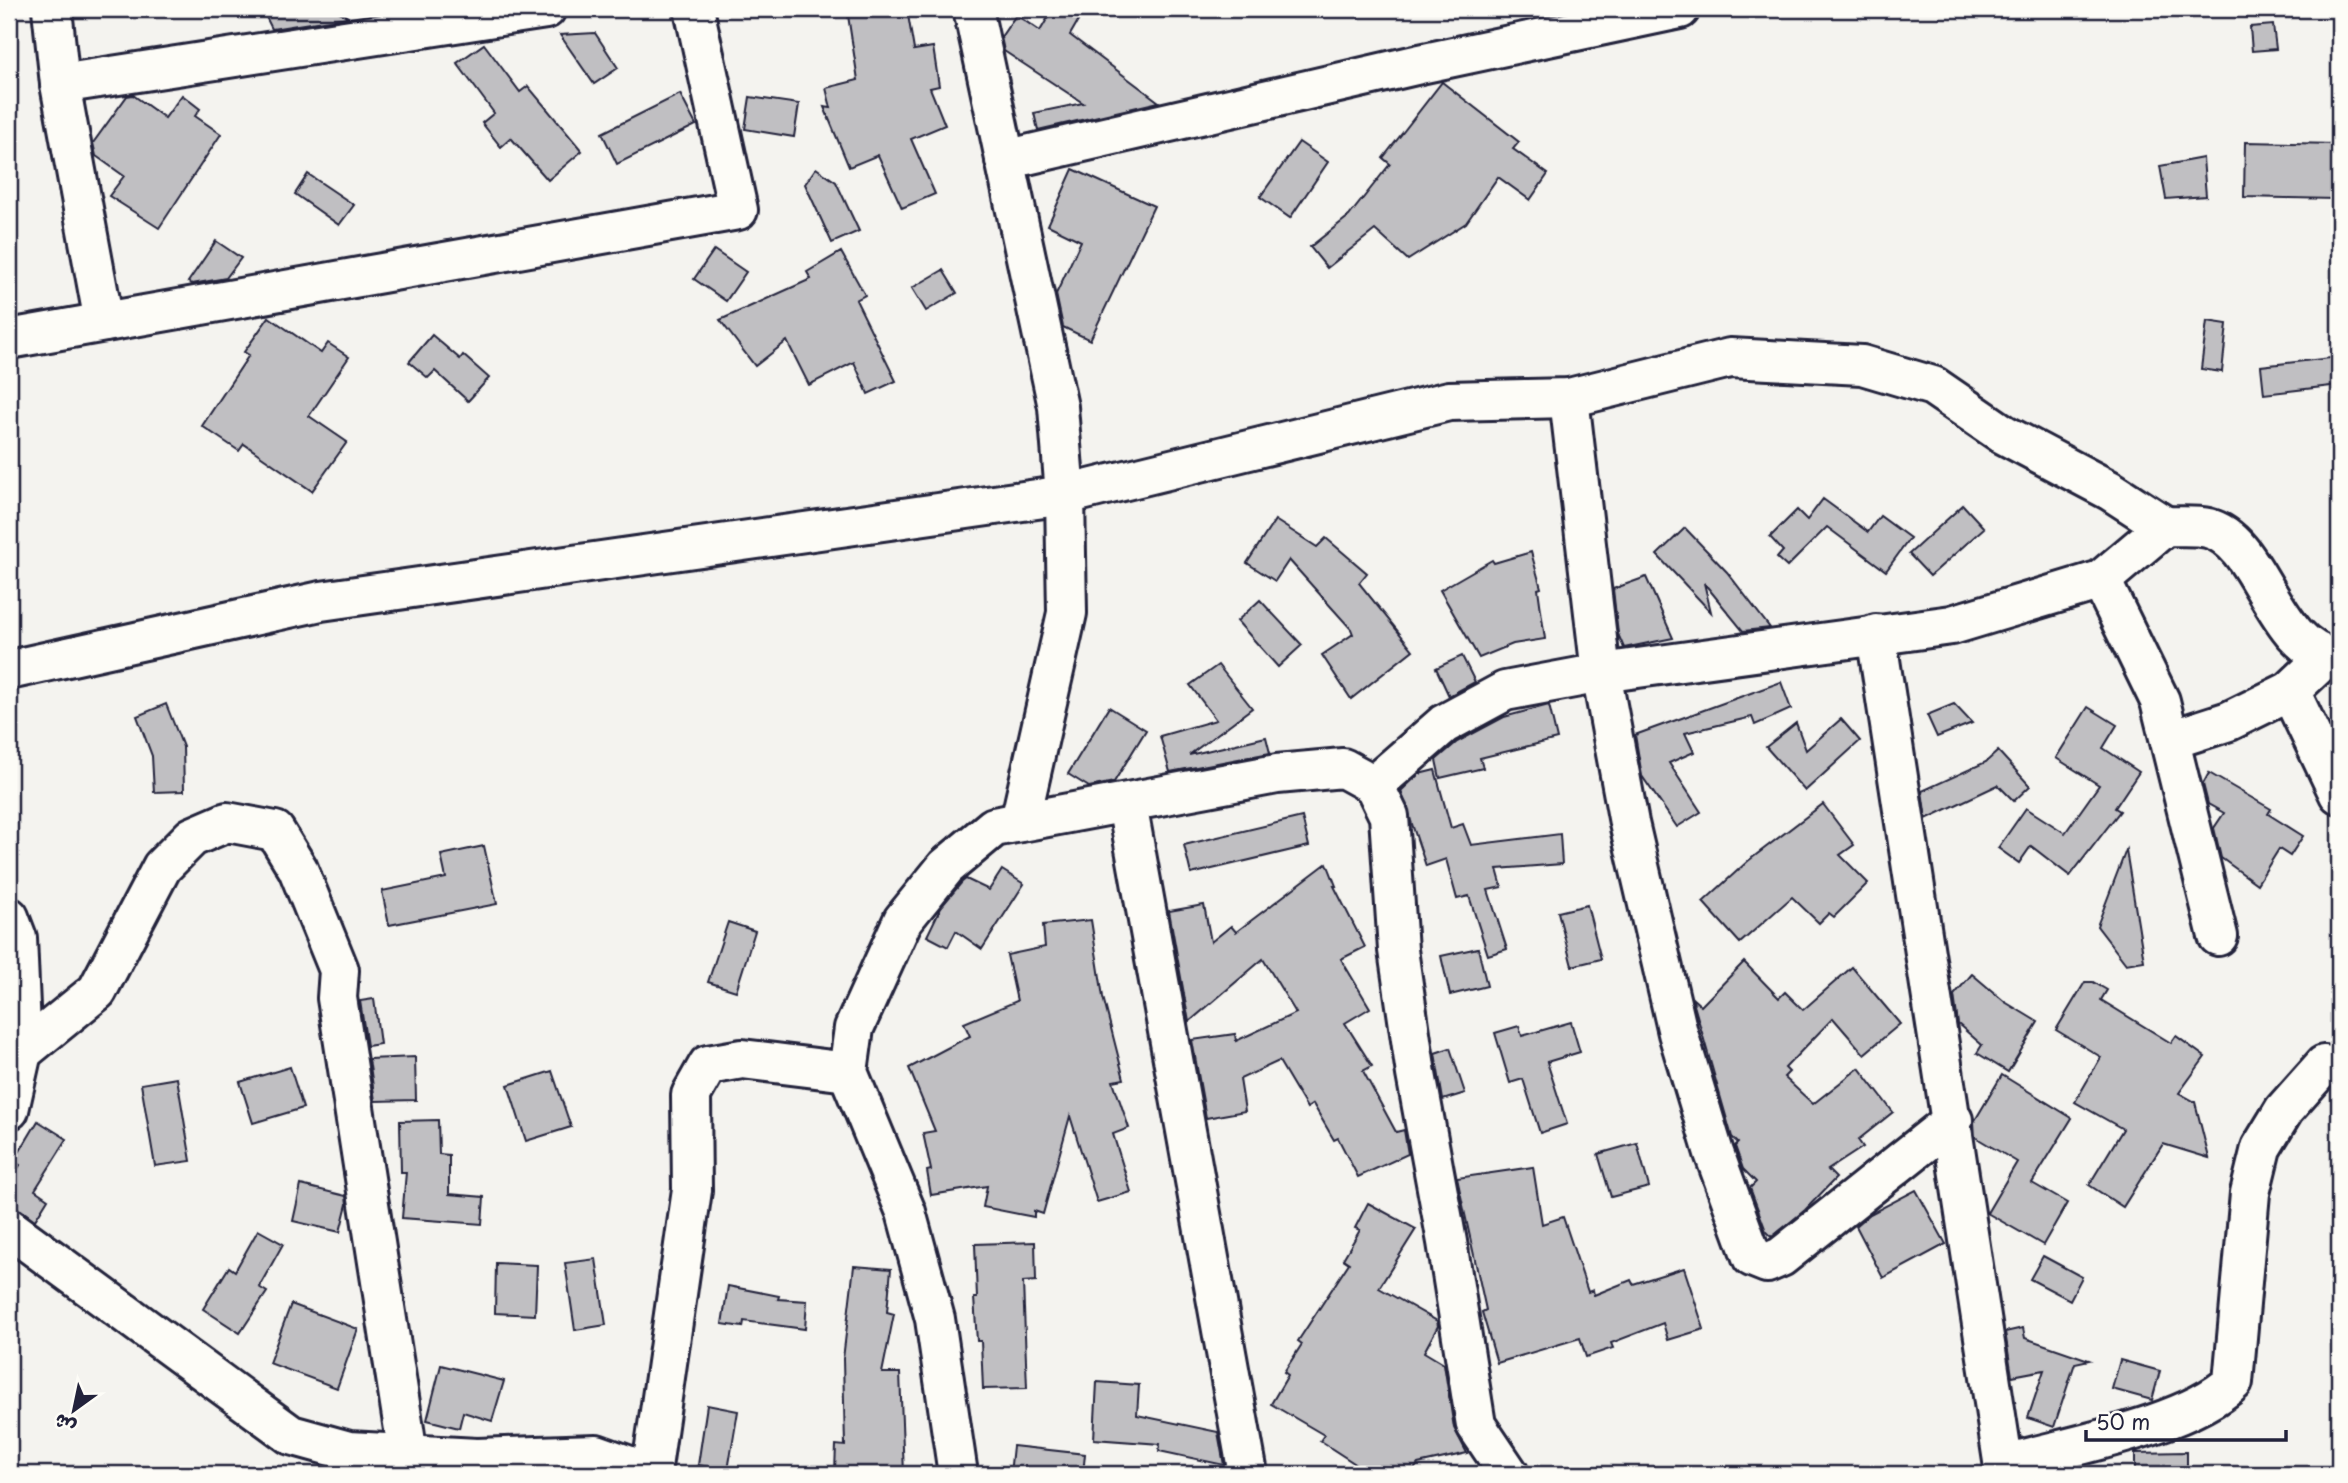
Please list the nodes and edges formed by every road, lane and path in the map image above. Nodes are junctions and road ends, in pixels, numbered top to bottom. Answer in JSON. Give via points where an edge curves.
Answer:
{"nodes":[{"id":1,"x":52,"y":9,"type":"edge"},
{"id":2,"x":546,"y":9,"type":"edge"},
{"id":3,"x":694,"y":9,"type":"edge"},
{"id":4,"x":972,"y":9,"type":"edge"},
{"id":5,"x":1680,"y":9,"type":"edge"},
{"id":6,"x":60,"y":84,"type":"junction"},
{"id":7,"x":1005,"y":160,"type":"junction"},
{"id":8,"x":104,"y":322,"type":"junction"},
{"id":9,"x":9,"y":339,"type":"edge"},
{"id":10,"x":1569,"y":398,"type":"junction"},
{"id":11,"x":1065,"y":495,"type":"junction"},
{"id":12,"x":2165,"y":526,"type":"junction"},
{"id":13,"x":2101,"y":580,"type":"junction"},
{"id":14,"x":1876,"y":635,"type":"junction"},
{"id":15,"x":2332,"y":658,"type":"edge"},
{"id":16,"x":9,"y":670,"type":"edge"},
{"id":17,"x":1601,"y":673,"type":"junction"},
{"id":18,"x":2290,"y":691,"type":"junction"},
{"id":19,"x":2170,"y":740,"type":"junction"},
{"id":20,"x":1374,"y":785,"type":"junction"},
{"id":21,"x":2339,"y":794,"type":"edge"},
{"id":22,"x":1127,"y":804,"type":"junction"},
{"id":23,"x":1020,"y":822,"type":"junction"},
{"id":24,"x":9,"y":917,"type":"edge"},
{"id":25,"x":2218,"y":936,"type":"dead end"},
{"id":26,"x":22,"y":1052,"type":"junction"},
{"id":27,"x":2324,"y":1065,"type":"dead end"},
{"id":28,"x":848,"y":1072,"type":"junction"},
{"id":29,"x":9,"y":1110,"type":"edge"},
{"id":30,"x":1953,"y":1121,"type":"junction"},
{"id":31,"x":9,"y":1228,"type":"edge"},
{"id":32,"x":408,"y":1455,"type":"junction"},
{"id":33,"x":2005,"y":1469,"type":"edge"},
{"id":34,"x":651,"y":1474,"type":"edge"},
{"id":35,"x":958,"y":1474,"type":"edge"},
{"id":36,"x":1248,"y":1474,"type":"edge"},
{"id":37,"x":1509,"y":1474,"type":"edge"}],
"edges":[{"from":1,"to":6,"type":"street"},
{"from":2,"to":6,"type":"street"},
{"from":3,"to":8,"type":"street","via":[[738,210]]},
{"from":4,"to":7,"type":"street"},
{"from":5,"to":7,"type":"street"},
{"from":6,"to":8,"type":"street"},
{"from":7,"to":11,"type":"street","via":[[1058,407]]},
{"from":8,"to":9,"type":"street"},
{"from":10,"to":11,"type":"street","via":[[1449,401]]},
{"from":10,"to":12,"type":"street","via":[[1730,358],[1862,365],[1933,386],[2003,434],[2112,491]]},
{"from":10,"to":17,"type":"street"},
{"from":11,"to":16,"type":"street","via":[[321,601]]},
{"from":11,"to":23,"type":"street","via":[[1067,613]]},
{"from":12,"to":13,"type":"street"},
{"from":12,"to":15,"type":"street","via":[[2210,528],[2237,547],[2295,636]]},
{"from":13,"to":14,"type":"street","via":[[1952,625]]},
{"from":13,"to":19,"type":"street","via":[[2160,701]]},
{"from":14,"to":17,"type":"street"},
{"from":14,"to":30,"type":"street"},
{"from":15,"to":18,"type":"street"},
{"from":17,"to":20,"type":"street","via":[[1505,691],[1444,724]]},
{"from":17,"to":30,"type":"street","via":[[1629,823],[1678,1033],[1752,1257],[1767,1263],[1781,1257]]},
{"from":18,"to":19,"type":"street","via":[[2229,722]]},
{"from":18,"to":21,"type":"street"},
{"from":19,"to":25,"type":"street"},
{"from":20,"to":22,"type":"street","via":[[1343,768],[1277,774]]},
{"from":20,"to":37,"type":"street","via":[[1389,816],[1398,950],[1476,1425]]},
{"from":22,"to":23,"type":"street"},
{"from":22,"to":36,"type":"street"},
{"from":23,"to":28,"type":"street","via":[[994,827],[946,867],[903,920],[854,1028]]},
{"from":24,"to":26,"type":"street","via":[[18,938]]},
{"from":26,"to":29,"type":"street"},
{"from":26,"to":32,"type":"street","via":[[97,991],[162,867],[192,837],[227,822],[275,831],[298,869],[340,970],[337,998]]},
{"from":27,"to":33,"type":"street","via":[[2284,1110],[2261,1148],[2250,1193],[2233,1382],[2215,1399],[2178,1416]]},
{"from":28,"to":34,"type":"street","via":[[742,1059],[708,1065],[691,1094],[692,1191]]},
{"from":28,"to":35,"type":"street","via":[[906,1212],[935,1319]]},
{"from":30,"to":33,"type":"street"},
{"from":31,"to":32,"type":"street","via":[[291,1435],[349,1451]]},
{"from":32,"to":34,"type":"street","via":[[596,1454]]}]}
